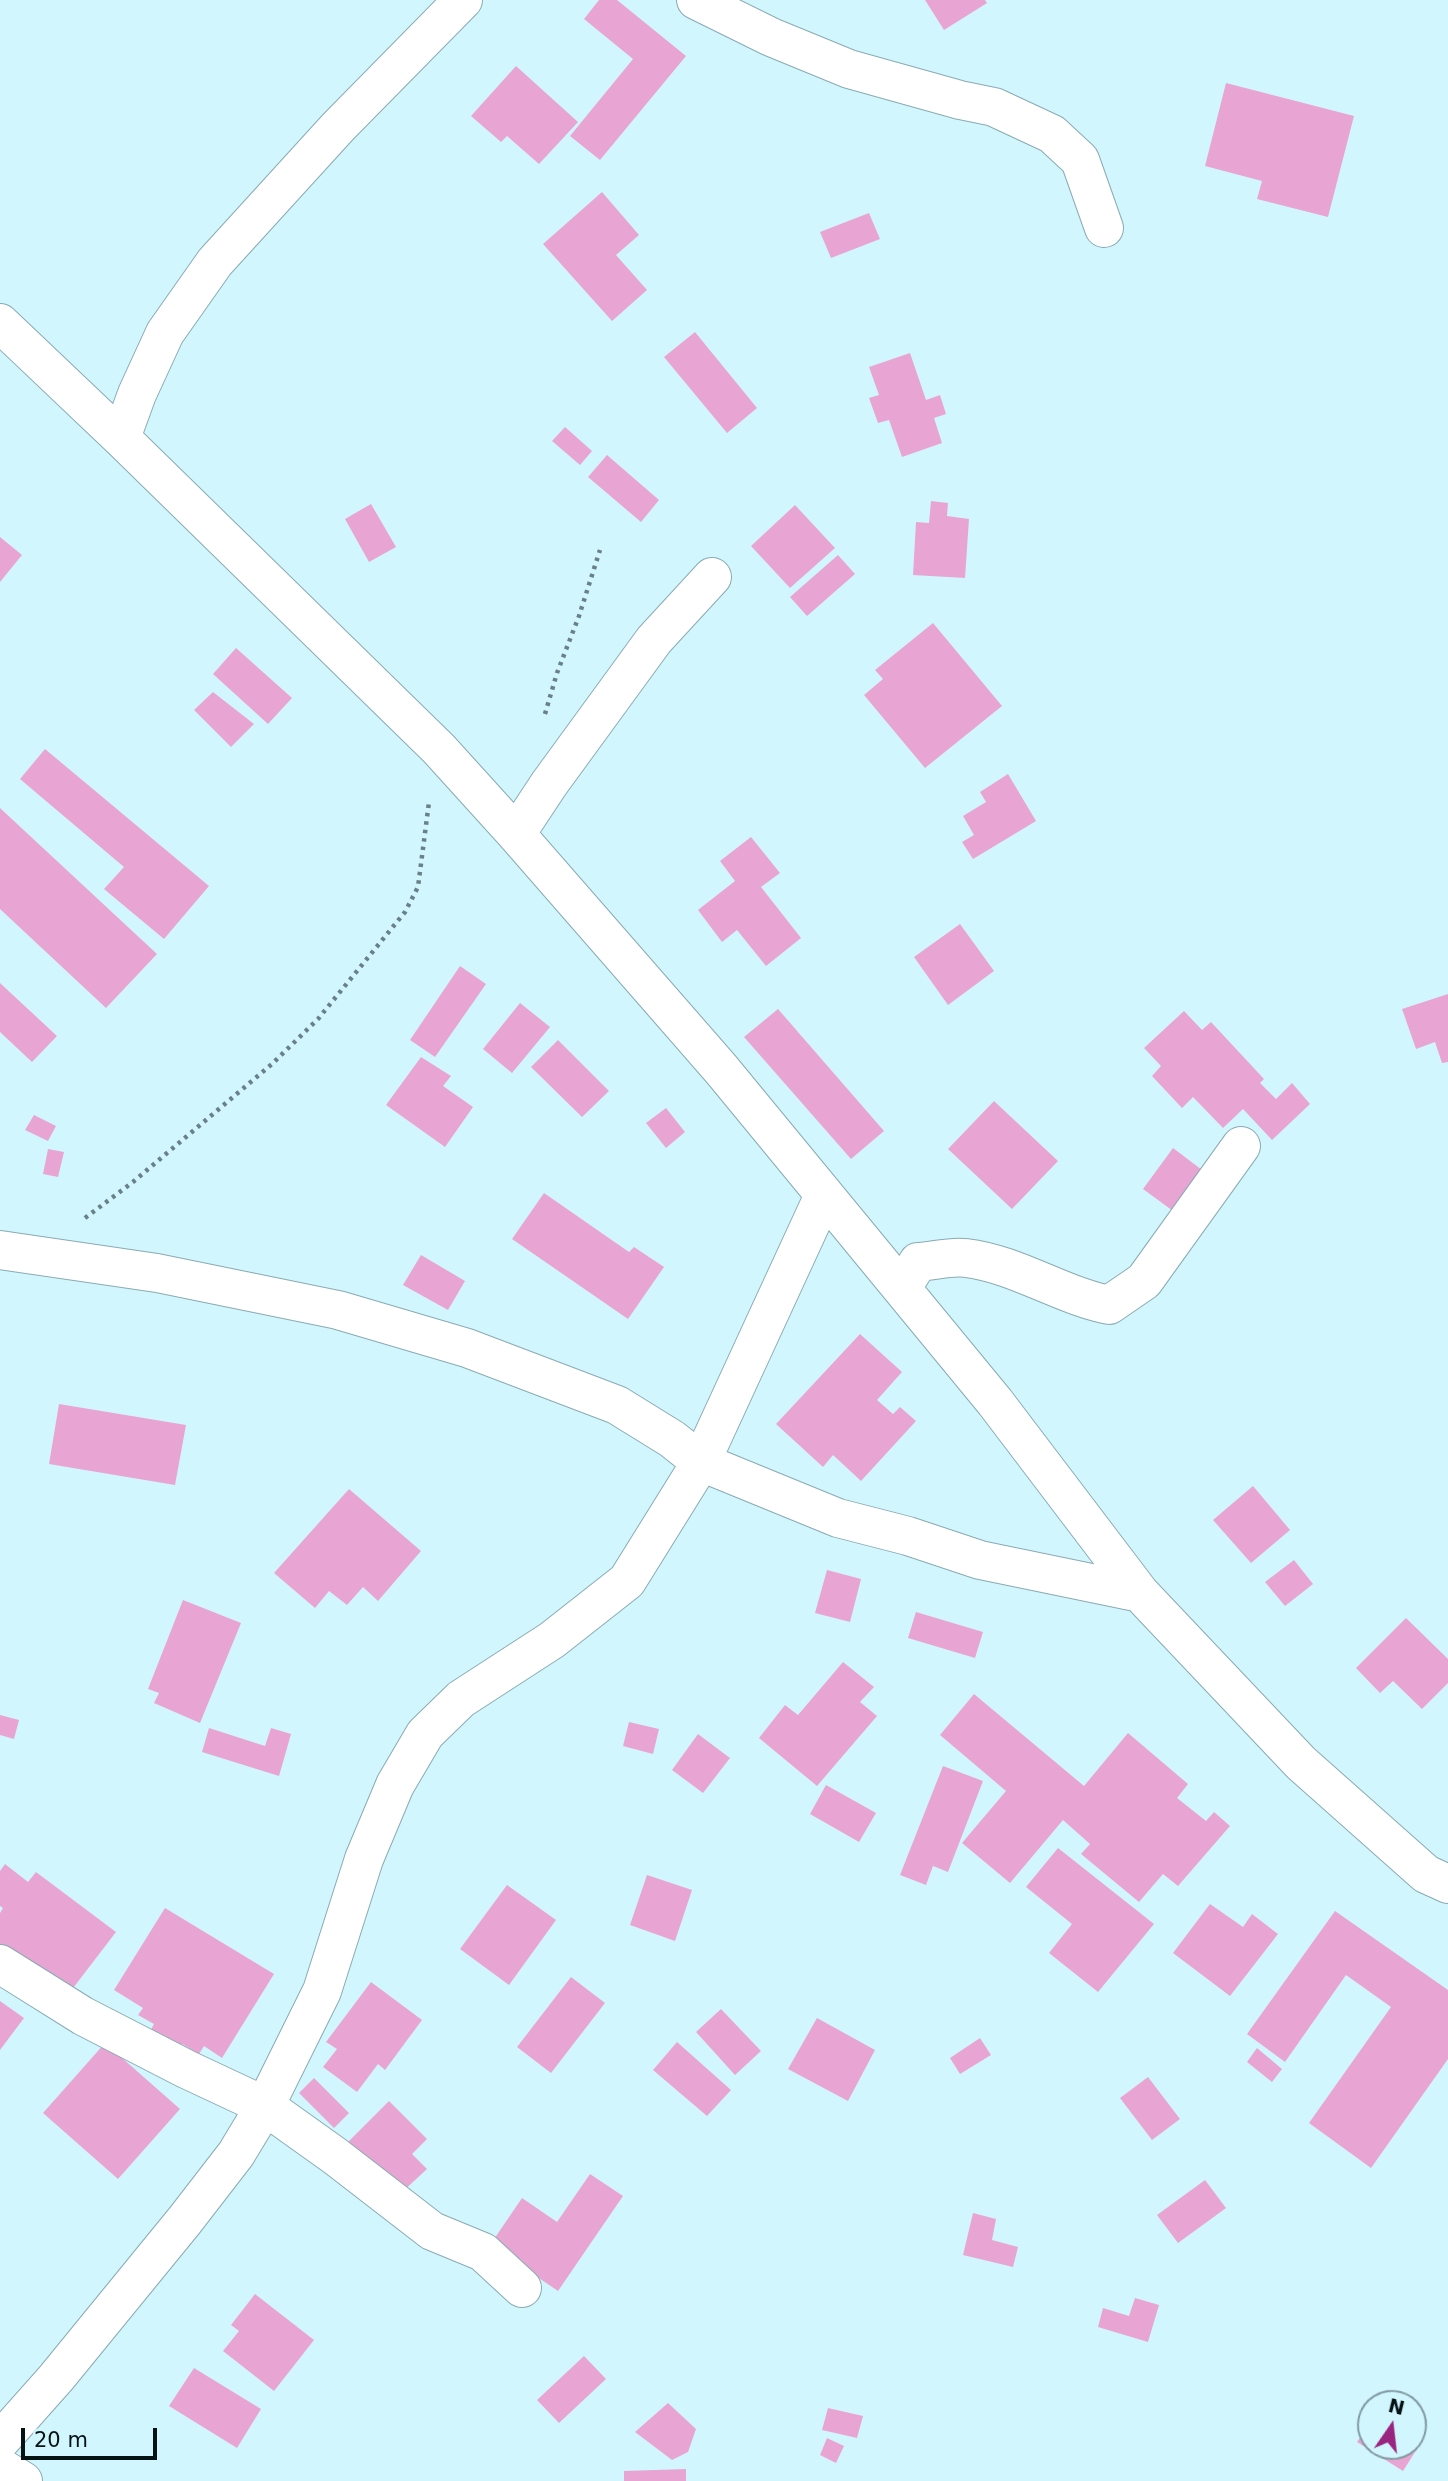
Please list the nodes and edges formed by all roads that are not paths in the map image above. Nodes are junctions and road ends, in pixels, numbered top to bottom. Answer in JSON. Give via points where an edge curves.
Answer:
{"nodes":[{"id":1,"x":463,"y":0,"type":"edge"},
{"id":2,"x":696,"y":0,"type":"edge"},
{"id":3,"x":1104,"y":228,"type":"dead end"},
{"id":4,"x":0,"y":323,"type":"edge"},
{"id":5,"x":121,"y":438,"type":"junction"},
{"id":6,"x":712,"y":578,"type":"dead end"},
{"id":7,"x":516,"y":834,"type":"junction"},
{"id":8,"x":1241,"y":1146,"type":"dead end"},
{"id":9,"x":824,"y":1195,"type":"junction"},
{"id":10,"x":12,"y":1258,"type":"edge"},
{"id":11,"x":902,"y":1288,"type":"junction"},
{"id":12,"x":701,"y":1462,"type":"junction"},
{"id":13,"x":1140,"y":1593,"type":"junction"},
{"id":14,"x":1448,"y":1884,"type":"edge"},
{"id":15,"x":0,"y":1964,"type":"edge"},
{"id":16,"x":265,"y":2106,"type":"junction"},
{"id":17,"x":522,"y":2288,"type":"dead end"},
{"id":18,"x":0,"y":2441,"type":"edge"},
{"id":19,"x":0,"y":2467,"type":"edge"},
{"id":20,"x":23,"y":2481,"type":"edge"}],
"edges":[{"from":1,"to":5,"type":"street","via":[[215,262],[166,333]]},
{"from":2,"to":3,"type":"street","via":[[849,69],[994,107],[1052,134],[1080,160]]},
{"from":4,"to":5,"type":"street"},
{"from":5,"to":7,"type":"street","via":[[439,749]]},
{"from":6,"to":7,"type":"street","via":[[654,640]]},
{"from":7,"to":9,"type":"street"},
{"from":8,"to":11,"type":"street","via":[[1144,1281],[1109,1305],[965,1258],[918,1262]]},
{"from":9,"to":11,"type":"street"},
{"from":9,"to":12,"type":"street"},
{"from":10,"to":12,"type":"street","via":[[157,1273],[325,1308],[467,1348],[617,1405]]},
{"from":11,"to":13,"type":"street"},
{"from":12,"to":13,"type":"street","via":[[838,1518],[979,1560]]},
{"from":12,"to":16,"type":"street","via":[[627,1581],[552,1640],[461,1699],[425,1734],[395,1784],[364,1859],[322,1991]]},
{"from":13,"to":14,"type":"street","via":[[1301,1763],[1426,1874]]},
{"from":15,"to":16,"type":"street","via":[[83,2016]]},
{"from":16,"to":17,"type":"street","via":[[432,2231],[483,2252]]},
{"from":16,"to":18,"type":"street","via":[[236,2154],[185,2220]]},
{"from":19,"to":20,"type":"street"}]}
